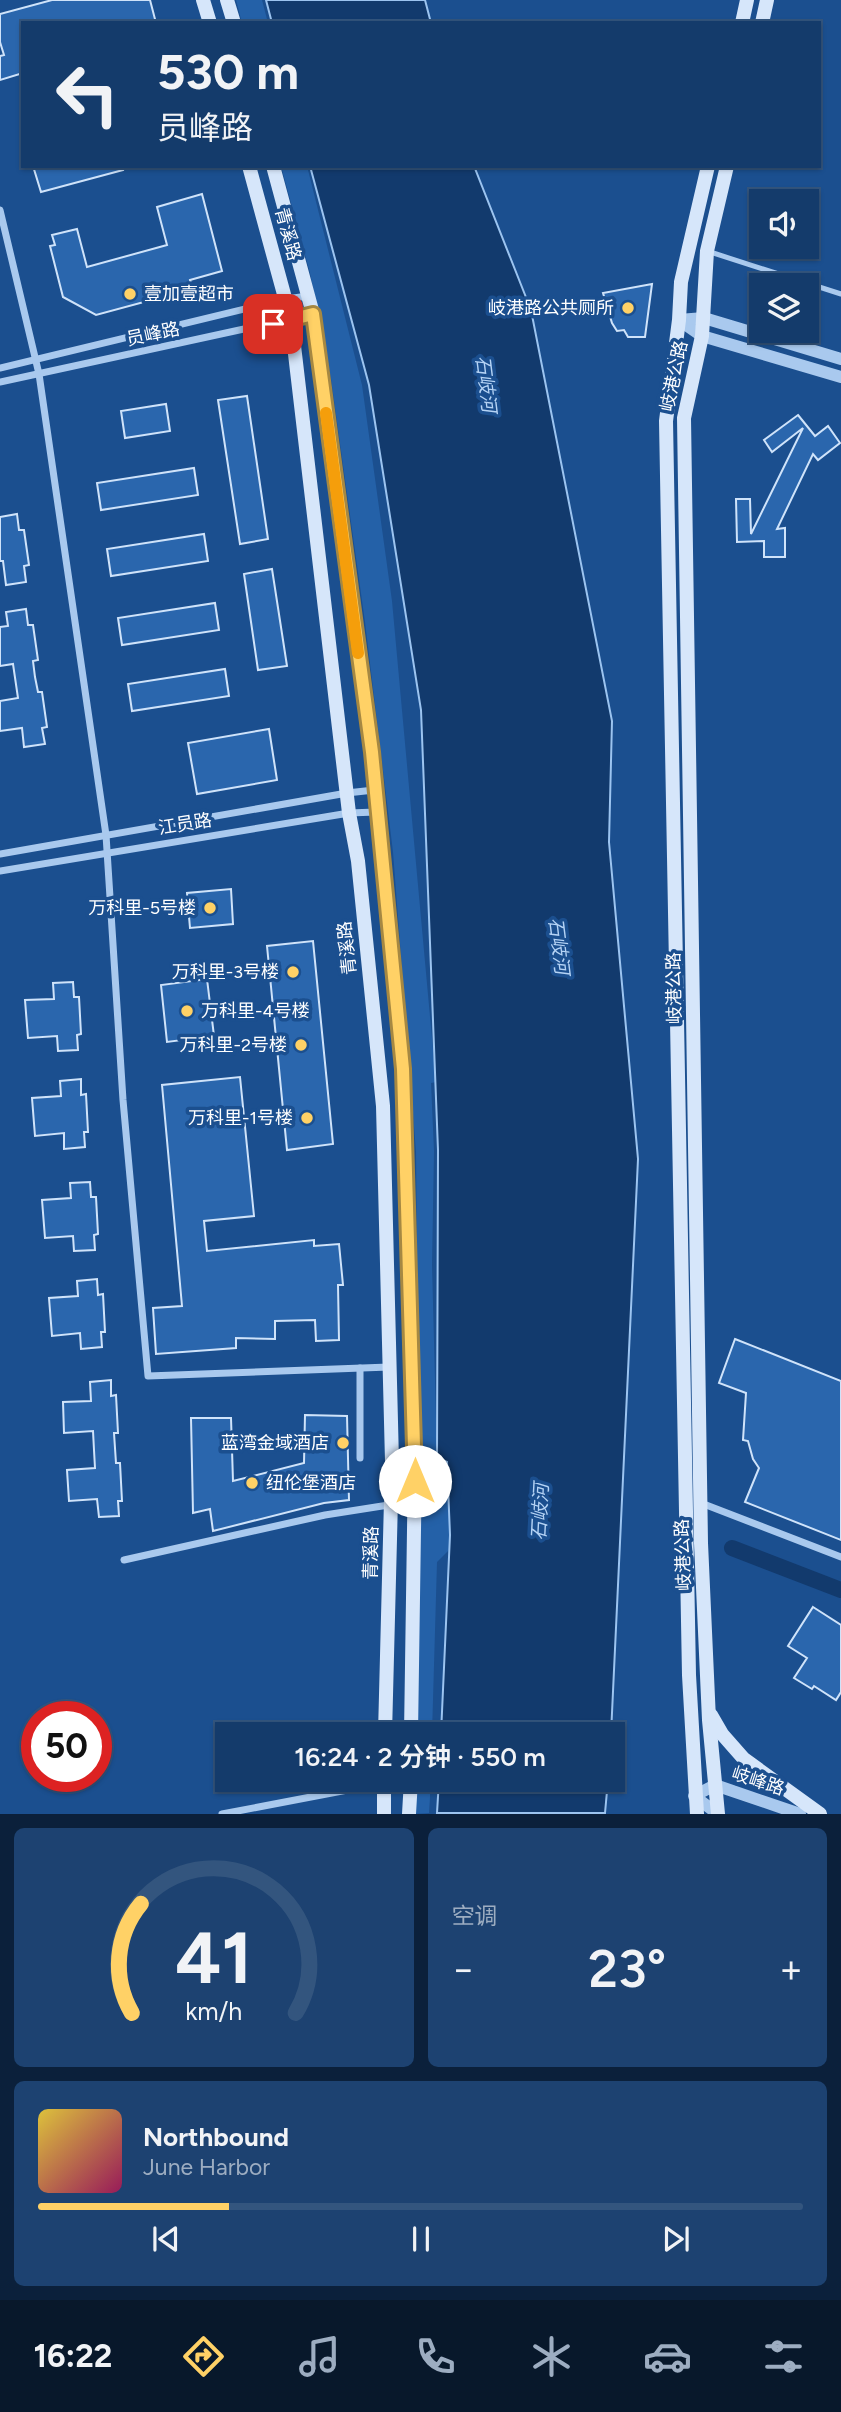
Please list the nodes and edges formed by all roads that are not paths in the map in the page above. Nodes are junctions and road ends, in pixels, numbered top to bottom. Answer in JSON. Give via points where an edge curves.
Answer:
{"nodes":[{"id":1,"x":203,"y":0,"type":"edge"},
{"id":2,"x":227,"y":0,"type":"edge"},
{"id":3,"x":747,"y":0,"type":"edge"},
{"id":4,"x":767,"y":0,"type":"edge"},
{"id":5,"x":209,"y":21,"type":"edge"},
{"id":6,"x":233,"y":21,"type":"edge"},
{"id":7,"x":742,"y":21,"type":"edge"},
{"id":8,"x":762,"y":21,"type":"edge"},
{"id":9,"x":250,"y":168,"type":"edge"},
{"id":10,"x":274,"y":168,"type":"edge"},
{"id":11,"x":708,"y":168,"type":"edge"},
{"id":12,"x":727,"y":168,"type":"edge"},
{"id":13,"x":0,"y":210,"type":"edge"},
{"id":14,"x":707,"y":251,"type":"junction"},
{"id":15,"x":841,"y":294,"type":"edge"},
{"id":16,"x":308,"y":296,"type":"junction"},
{"id":17,"x":286,"y":299,"type":"junction"},
{"id":18,"x":313,"y":314,"type":"junction"},
{"id":19,"x":704,"y":318,"type":"junction"},
{"id":20,"x":291,"y":320,"type":"junction"},
{"id":21,"x":679,"y":320,"type":"junction"},
{"id":22,"x":702,"y":336,"type":"junction"},
{"id":23,"x":37,"y":359,"type":"junction"},
{"id":24,"x":841,"y":359,"type":"edge"},
{"id":25,"x":0,"y":368,"type":"edge"},
{"id":26,"x":39,"y":374,"type":"junction"},
{"id":27,"x":841,"y":377,"type":"edge"},
{"id":28,"x":0,"y":382,"type":"edge"},
{"id":29,"x":374,"y":790,"type":"junction"},
{"id":30,"x":347,"y":793,"type":"junction"},
{"id":31,"x":376,"y":812,"type":"junction"},
{"id":32,"x":349,"y":813,"type":"junction"},
{"id":33,"x":106,"y":835,"type":"junction"},
{"id":34,"x":107,"y":853,"type":"junction"},
{"id":35,"x":0,"y":854,"type":"edge"},
{"id":36,"x":0,"y":871,"type":"edge"},
{"id":37,"x":390,"y":1367,"type":"junction"},
{"id":38,"x":360,"y":1368,"type":"junction"},
{"id":39,"x":360,"y":1458,"type":"dead end"},
{"id":40,"x":686,"y":1497,"type":"junction"},
{"id":41,"x":414,"y":1501,"type":"junction"},
{"id":42,"x":391,"y":1503,"type":"junction"},
{"id":43,"x":701,"y":1503,"type":"junction"},
{"id":44,"x":841,"y":1557,"type":"edge"},
{"id":45,"x":124,"y":1560,"type":"dead end"},
{"id":46,"x":708,"y":1711,"type":"junction"},
{"id":47,"x":385,"y":1722,"type":"edge"},
{"id":48,"x":411,"y":1722,"type":"edge"},
{"id":49,"x":715,"y":1785,"type":"junction"},
{"id":50,"x":330,"y":1792,"type":"edge"},
{"id":51,"x":384,"y":1792,"type":"edge"},
{"id":52,"x":411,"y":1792,"type":"edge"},
{"id":53,"x":694,"y":1796,"type":"junction"},
{"id":54,"x":222,"y":1814,"type":"edge"},
{"id":55,"x":384,"y":1814,"type":"edge"},
{"id":56,"x":410,"y":1814,"type":"edge"},
{"id":57,"x":696,"y":1814,"type":"edge"},
{"id":58,"x":718,"y":1814,"type":"edge"},
{"id":59,"x":800,"y":1814,"type":"edge"},
{"id":60,"x":820,"y":1814,"type":"edge"}],
"edges":[{"from":1,"to":5,"type":"main road"},
{"from":2,"to":6,"type":"main road"},
{"from":3,"to":7,"type":"main road"},
{"from":4,"to":8,"type":"main road"},
{"from":9,"to":17,"type":"main road","name":"青溪路"},
{"from":10,"to":16,"type":"main road","name":"青溪路"},
{"from":11,"to":21,"type":"main road","name":"岐港公路","via":[[681,282]]},
{"from":12,"to":14,"type":"main road","name":"岐港公路"},
{"from":13,"to":23,"type":"street"},
{"from":14,"to":15,"type":"lane"},
{"from":14,"to":19,"type":"main road","name":"岐港公路"},
{"from":16,"to":17,"type":"street","name":"员峰路"},
{"from":16,"to":18,"type":"main road","name":"青溪路"},
{"from":17,"to":20,"type":"main road","name":"青溪路"},
{"from":17,"to":23,"type":"street","name":"员峰路"},
{"from":18,"to":20,"type":"street","name":"员峰路"},
{"from":18,"to":29,"type":"main road","name":"青溪路"},
{"from":19,"to":21,"type":"street"},
{"from":19,"to":22,"type":"main road","name":"岐港公路"},
{"from":19,"to":24,"type":"street"},
{"from":20,"to":26,"type":"street","name":"员峰路"},
{"from":20,"to":30,"type":"main road","name":"青溪路"},
{"from":21,"to":22,"type":"street"},
{"from":21,"to":40,"type":"main road","name":"岐港公路","via":[[666,421]]},
{"from":22,"to":27,"type":"street"},
{"from":22,"to":43,"type":"main road","name":"岐港公路","via":[[684,418]]},
{"from":23,"to":25,"type":"street","name":"员峰路"},
{"from":23,"to":26,"type":"street"},
{"from":26,"to":28,"type":"street","name":"员峰路"},
{"from":26,"to":33,"type":"street"},
{"from":29,"to":30,"type":"street","name":"江员路"},
{"from":29,"to":31,"type":"main road","name":"青溪路"},
{"from":30,"to":32,"type":"main road","name":"青溪路"},
{"from":30,"to":33,"type":"street","name":"江员路"},
{"from":31,"to":32,"type":"street","name":"江员路"},
{"from":31,"to":41,"type":"main road","name":"青溪路","via":[[403,1069]]},
{"from":32,"to":34,"type":"street","name":"江员路"},
{"from":32,"to":37,"type":"main road","name":"青溪路","via":[[383,1106]]},
{"from":33,"to":34,"type":"street"},
{"from":33,"to":35,"type":"street","name":"江员路"},
{"from":34,"to":36,"type":"street","name":"江员路"},
{"from":34,"to":38,"type":"street","via":[[148,1376]]},
{"from":37,"to":38,"type":"street"},
{"from":37,"to":42,"type":"main road","name":"青溪路"},
{"from":38,"to":39,"type":"street"},
{"from":40,"to":43,"type":"street"},
{"from":40,"to":53,"type":"main road","name":"岐港公路"},
{"from":41,"to":42,"type":"street"},
{"from":41,"to":48,"type":"main road","name":"青溪路"},
{"from":42,"to":45,"type":"street"},
{"from":42,"to":47,"type":"main road","name":"青溪路"},
{"from":43,"to":44,"type":"street"},
{"from":43,"to":46,"type":"main road","name":"岐港公路"},
{"from":46,"to":49,"type":"main road","name":"岐港公路"},
{"from":46,"to":60,"type":"main road","via":[[744,1759]]},
{"from":49,"to":53,"type":"street","name":"岐峰路"},
{"from":49,"to":58,"type":"main road","name":"岐港公路"},
{"from":49,"to":59,"type":"street","name":"岐峰路"},
{"from":50,"to":54,"type":"street"},
{"from":51,"to":55,"type":"main road"},
{"from":52,"to":56,"type":"main road"},
{"from":53,"to":57,"type":"main road","name":"岐港公路"},
{"from":53,"to":58,"type":"street"}]}
